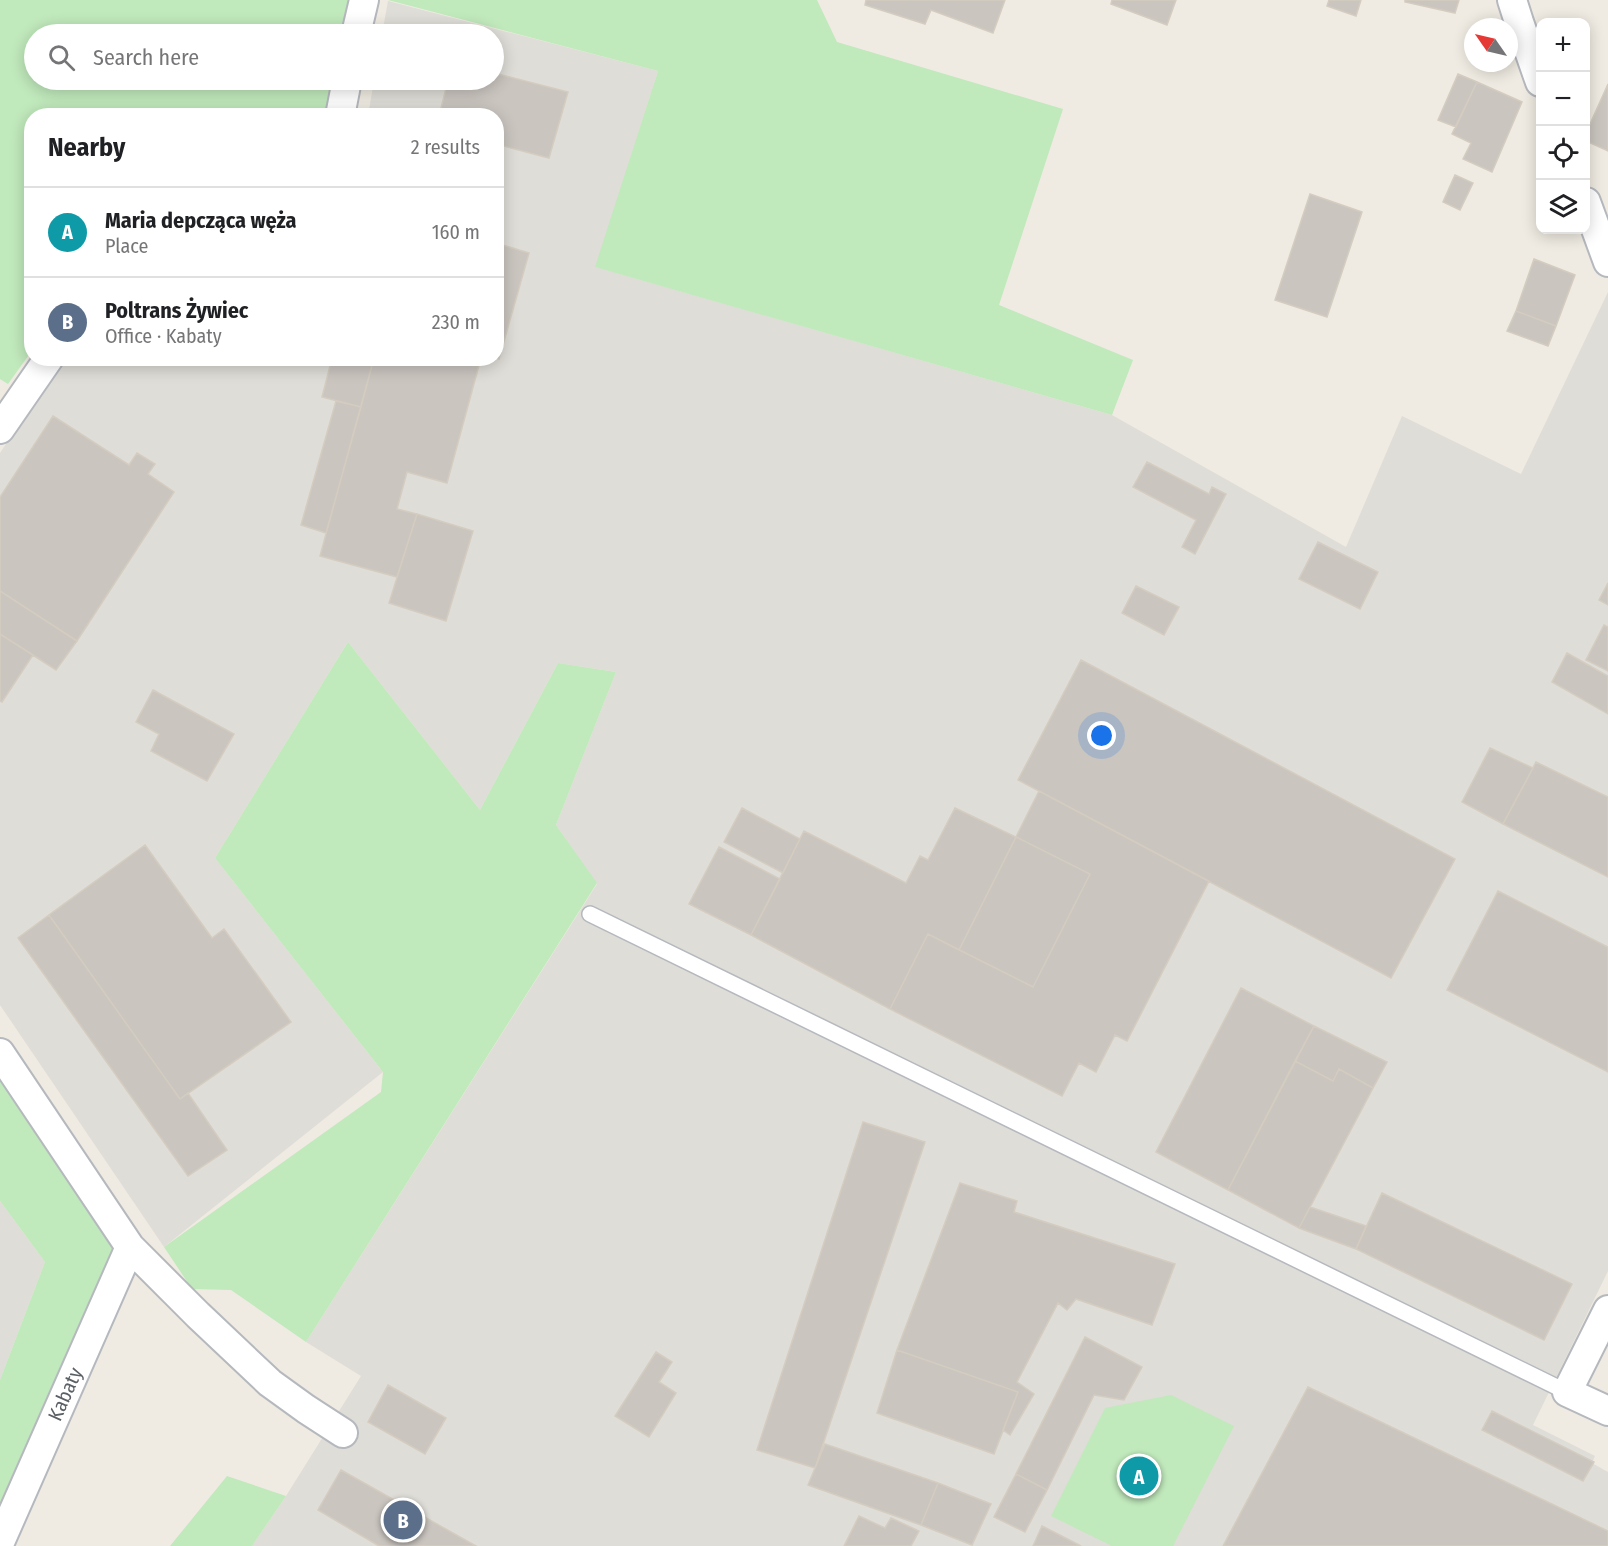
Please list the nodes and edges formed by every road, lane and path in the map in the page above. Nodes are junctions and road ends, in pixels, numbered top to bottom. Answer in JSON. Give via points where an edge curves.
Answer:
{"nodes":[{"id":1,"x":364,"y":0,"type":"edge"},
{"id":2,"x":1512,"y":0,"type":"edge"},
{"id":3,"x":358,"y":24,"type":"edge"},
{"id":4,"x":1536,"y":72,"type":"edge"},
{"id":5,"x":345,"y":90,"type":"edge"},
{"id":6,"x":342,"y":108,"type":"edge"},
{"id":7,"x":1590,"y":213,"type":"edge"},
{"id":8,"x":1608,"y":262,"type":"edge"},
{"id":9,"x":43,"y":366,"type":"edge"},
{"id":10,"x":0,"y":429,"type":"edge"},
{"id":11,"x":590,"y":914,"type":"dead end"},
{"id":12,"x":0,"y":1053,"type":"edge"},
{"id":13,"x":130,"y":1247,"type":"junction"},
{"id":14,"x":1608,"y":1310,"type":"edge"},
{"id":15,"x":1568,"y":1392,"type":"junction"},
{"id":16,"x":1608,"y":1411,"type":"edge"},
{"id":17,"x":343,"y":1433,"type":"dead end"},
{"id":18,"x":0,"y":1542,"type":"edge"}],
"edges":[{"from":1,"to":3,"type":"street"},
{"from":2,"to":4,"type":"street"},
{"from":5,"to":6,"type":"street"},
{"from":7,"to":8,"type":"street"},
{"from":9,"to":10,"type":"street"},
{"from":11,"to":15,"type":"lane"},
{"from":12,"to":13,"type":"street"},
{"from":13,"to":17,"type":"street","via":[[270,1383]]},
{"from":13,"to":18,"type":"street","name":"Kabaty"},
{"from":14,"to":15,"type":"street"},
{"from":15,"to":16,"type":"street"}]}
